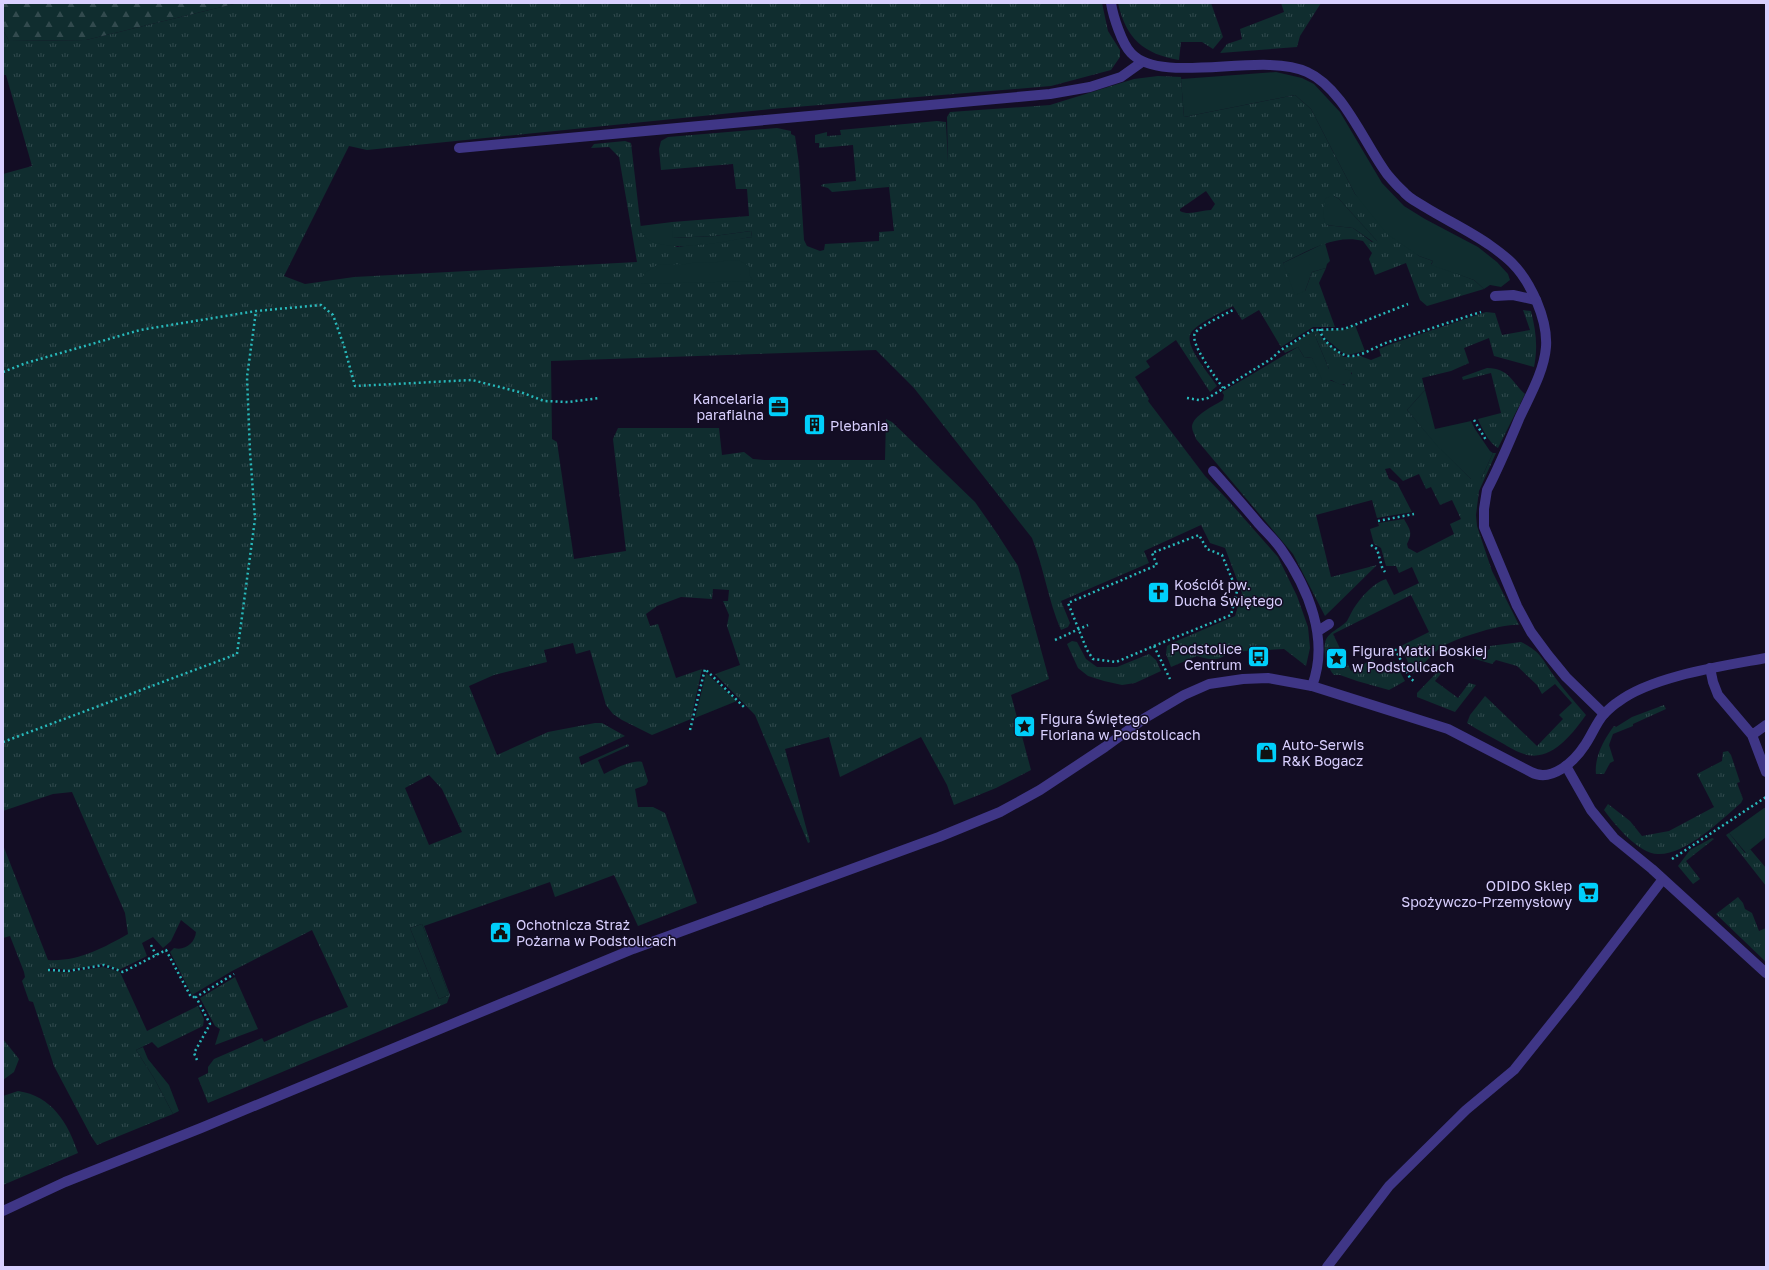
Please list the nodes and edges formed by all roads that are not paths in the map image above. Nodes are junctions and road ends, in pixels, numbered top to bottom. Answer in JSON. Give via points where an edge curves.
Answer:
{"nodes":[{"id":1,"x":1111,"y":3,"type":"edge"},
{"id":2,"x":1142,"y":62,"type":"junction"},
{"id":3,"x":459,"y":148,"type":"dead end"},
{"id":4,"x":1495,"y":296,"type":"dead end"},
{"id":5,"x":1536,"y":300,"type":"junction"},
{"id":6,"x":1213,"y":471,"type":"dead end"},
{"id":7,"x":1329,"y":624,"type":"dead end"},
{"id":8,"x":1318,"y":631,"type":"junction"},
{"id":9,"x":1766,"y":658,"type":"edge"},
{"id":10,"x":1710,"y":668,"type":"junction"},
{"id":11,"x":1312,"y":686,"type":"junction"},
{"id":12,"x":1604,"y":714,"type":"junction"},
{"id":13,"x":1766,"y":725,"type":"edge"},
{"id":14,"x":1752,"y":735,"type":"junction"},
{"id":15,"x":1566,"y":766,"type":"junction"},
{"id":16,"x":1766,"y":772,"type":"edge"},
{"id":17,"x":1663,"y":879,"type":"junction"},
{"id":18,"x":1766,"y":973,"type":"edge"},
{"id":19,"x":3,"y":1211,"type":"edge"},
{"id":20,"x":1328,"y":1266,"type":"edge"}],
"edges":[{"from":1,"to":2,"type":"street","via":[[1129,52]]},
{"from":2,"to":3,"type":"street","via":[[1121,77],[1090,87],[1050,94]]},
{"from":2,"to":5,"type":"street","via":[[1196,68],[1264,64],[1295,67],[1309,72],[1322,80],[1351,115],[1387,174],[1406,195],[1491,246],[1512,263],[1525,279]]},
{"from":4,"to":5,"type":"street","via":[[1513,295]]},
{"from":5,"to":12,"type":"street","via":[[1543,323],[1546,347],[1540,372],[1488,490],[1484,528],[1531,632],[1566,676]]},
{"from":6,"to":8,"type":"street","via":[[1281,549],[1310,603]]},
{"from":7,"to":8,"type":"street"},
{"from":8,"to":11,"type":"street","via":[[1319,663]]},
{"from":9,"to":10,"type":"street"},
{"from":10,"to":12,"type":"street","via":[[1655,683],[1619,701]]},
{"from":10,"to":14,"type":"street","via":[[1718,695]]},
{"from":11,"to":15,"type":"street","via":[[1448,729],[1538,776],[1544,776]]},
{"from":11,"to":19,"type":"street","via":[[1268,678],[1243,679],[1209,684],[1184,694],[1040,790],[1000,812],[939,837],[633,949],[65,1182]]},
{"from":12,"to":15,"type":"street","via":[[1586,744]]},
{"from":13,"to":14,"type":"street"},
{"from":14,"to":16,"type":"street"},
{"from":15,"to":17,"type":"street","via":[[1591,810],[1614,838]]},
{"from":17,"to":18,"type":"street"},
{"from":17,"to":20,"type":"street","via":[[1576,994],[1514,1070],[1466,1110],[1389,1186]]}]}
